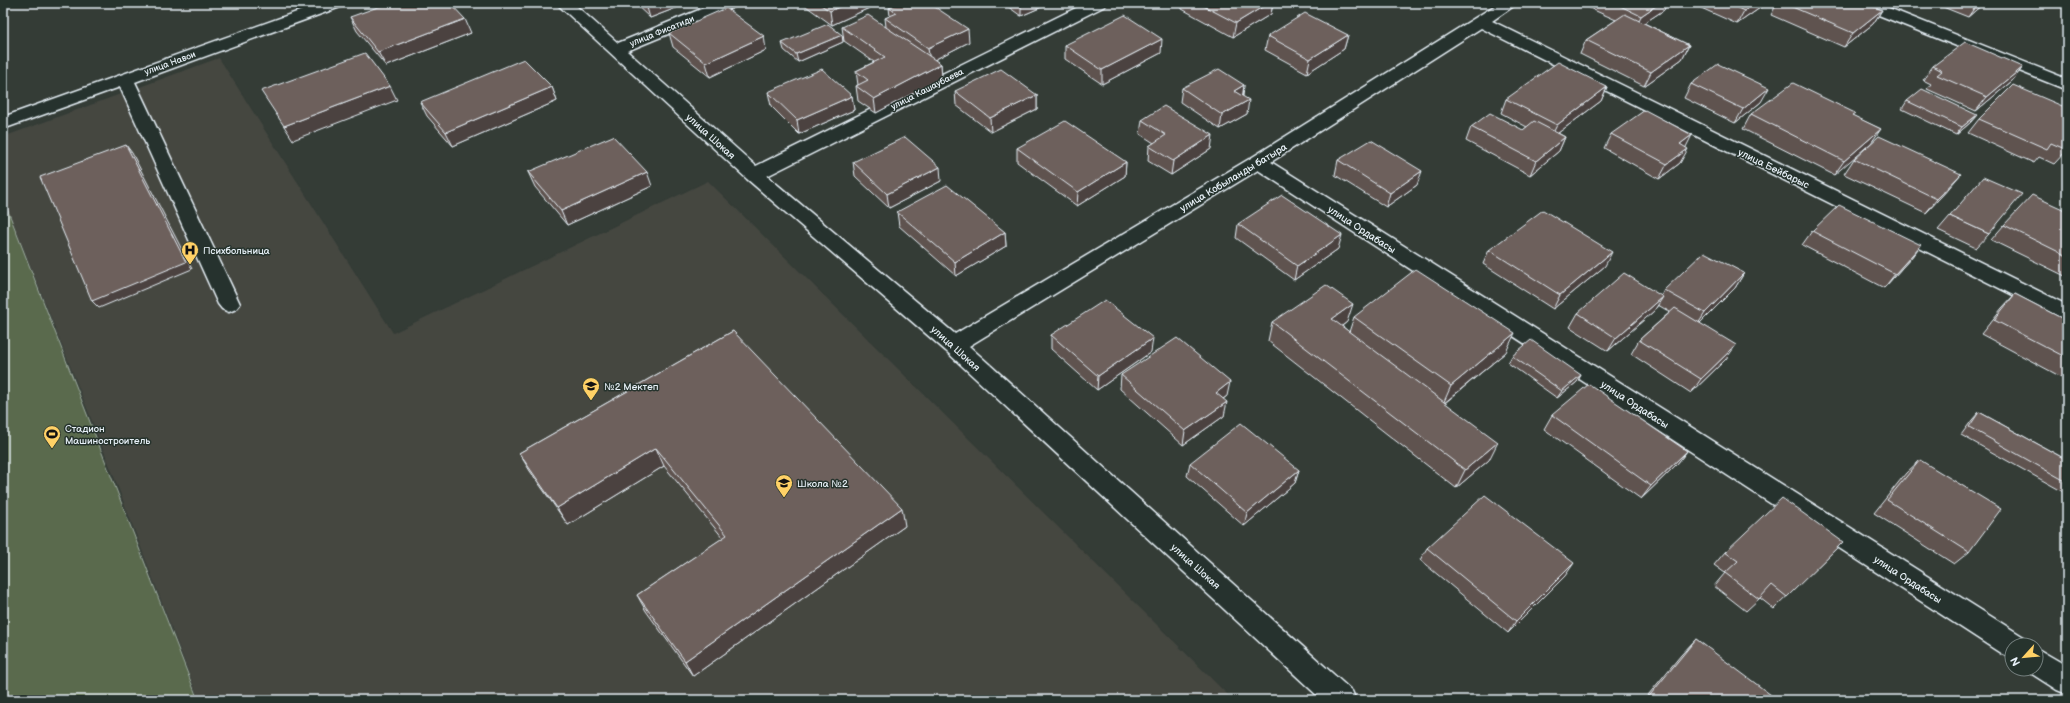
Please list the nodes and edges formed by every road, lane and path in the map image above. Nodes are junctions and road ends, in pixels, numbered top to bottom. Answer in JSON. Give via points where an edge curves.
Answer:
{"nodes":[{"id":1,"x":338,"y":3,"type":"edge"},
{"id":2,"x":564,"y":3,"type":"edge"},
{"id":3,"x":730,"y":3,"type":"edge"},
{"id":4,"x":1099,"y":3,"type":"edge"},
{"id":5,"x":1510,"y":3,"type":"edge"},
{"id":6,"x":1862,"y":3,"type":"edge"},
{"id":7,"x":1481,"y":22,"type":"junction"},
{"id":8,"x":616,"y":50,"type":"junction"},
{"id":9,"x":2067,"y":85,"type":"edge"},
{"id":10,"x":128,"y":86,"type":"junction"},
{"id":11,"x":3,"y":122,"type":"edge"},
{"id":12,"x":1258,"y":162,"type":"junction"},
{"id":13,"x":754,"y":175,"type":"junction"},
{"id":14,"x":229,"y":304,"type":"dead end"},
{"id":15,"x":2067,"y":314,"type":"edge"},
{"id":16,"x":954,"y":345,"type":"junction"},
{"id":17,"x":2004,"y":640,"type":"edge"},
{"id":18,"x":2044,"y":666,"type":"edge"},
{"id":19,"x":2067,"y":681,"type":"edge"},
{"id":20,"x":1342,"y":700,"type":"edge"}],
"edges":[{"from":1,"to":10,"type":"street","name":"улица Навои"},
{"from":2,"to":8,"type":"street","name":"улица Шокая"},
{"from":3,"to":8,"type":"street","name":"улица Фисатиди"},
{"from":4,"to":13,"type":"street","name":"улица Кашаубаева"},
{"from":5,"to":7,"type":"street","name":"улица Кобыланды батыра"},
{"from":6,"to":9,"type":"street"},
{"from":7,"to":12,"type":"street","name":"улица Кобыланды батыра"},
{"from":7,"to":15,"type":"street","name":"улица Бейбарыс"},
{"from":8,"to":13,"type":"street","name":"улица Шокая"},
{"from":10,"to":11,"type":"street","name":"улица Навои"},
{"from":10,"to":14,"type":"street"},
{"from":12,"to":16,"type":"street","name":"улица Кобыланды батыра"},
{"from":12,"to":17,"type":"street","name":"улица Ордабасы"},
{"from":13,"to":16,"type":"street","name":"улица Шокая"},
{"from":16,"to":20,"type":"street","name":"улица Шокая"},
{"from":18,"to":19,"type":"street"}]}
